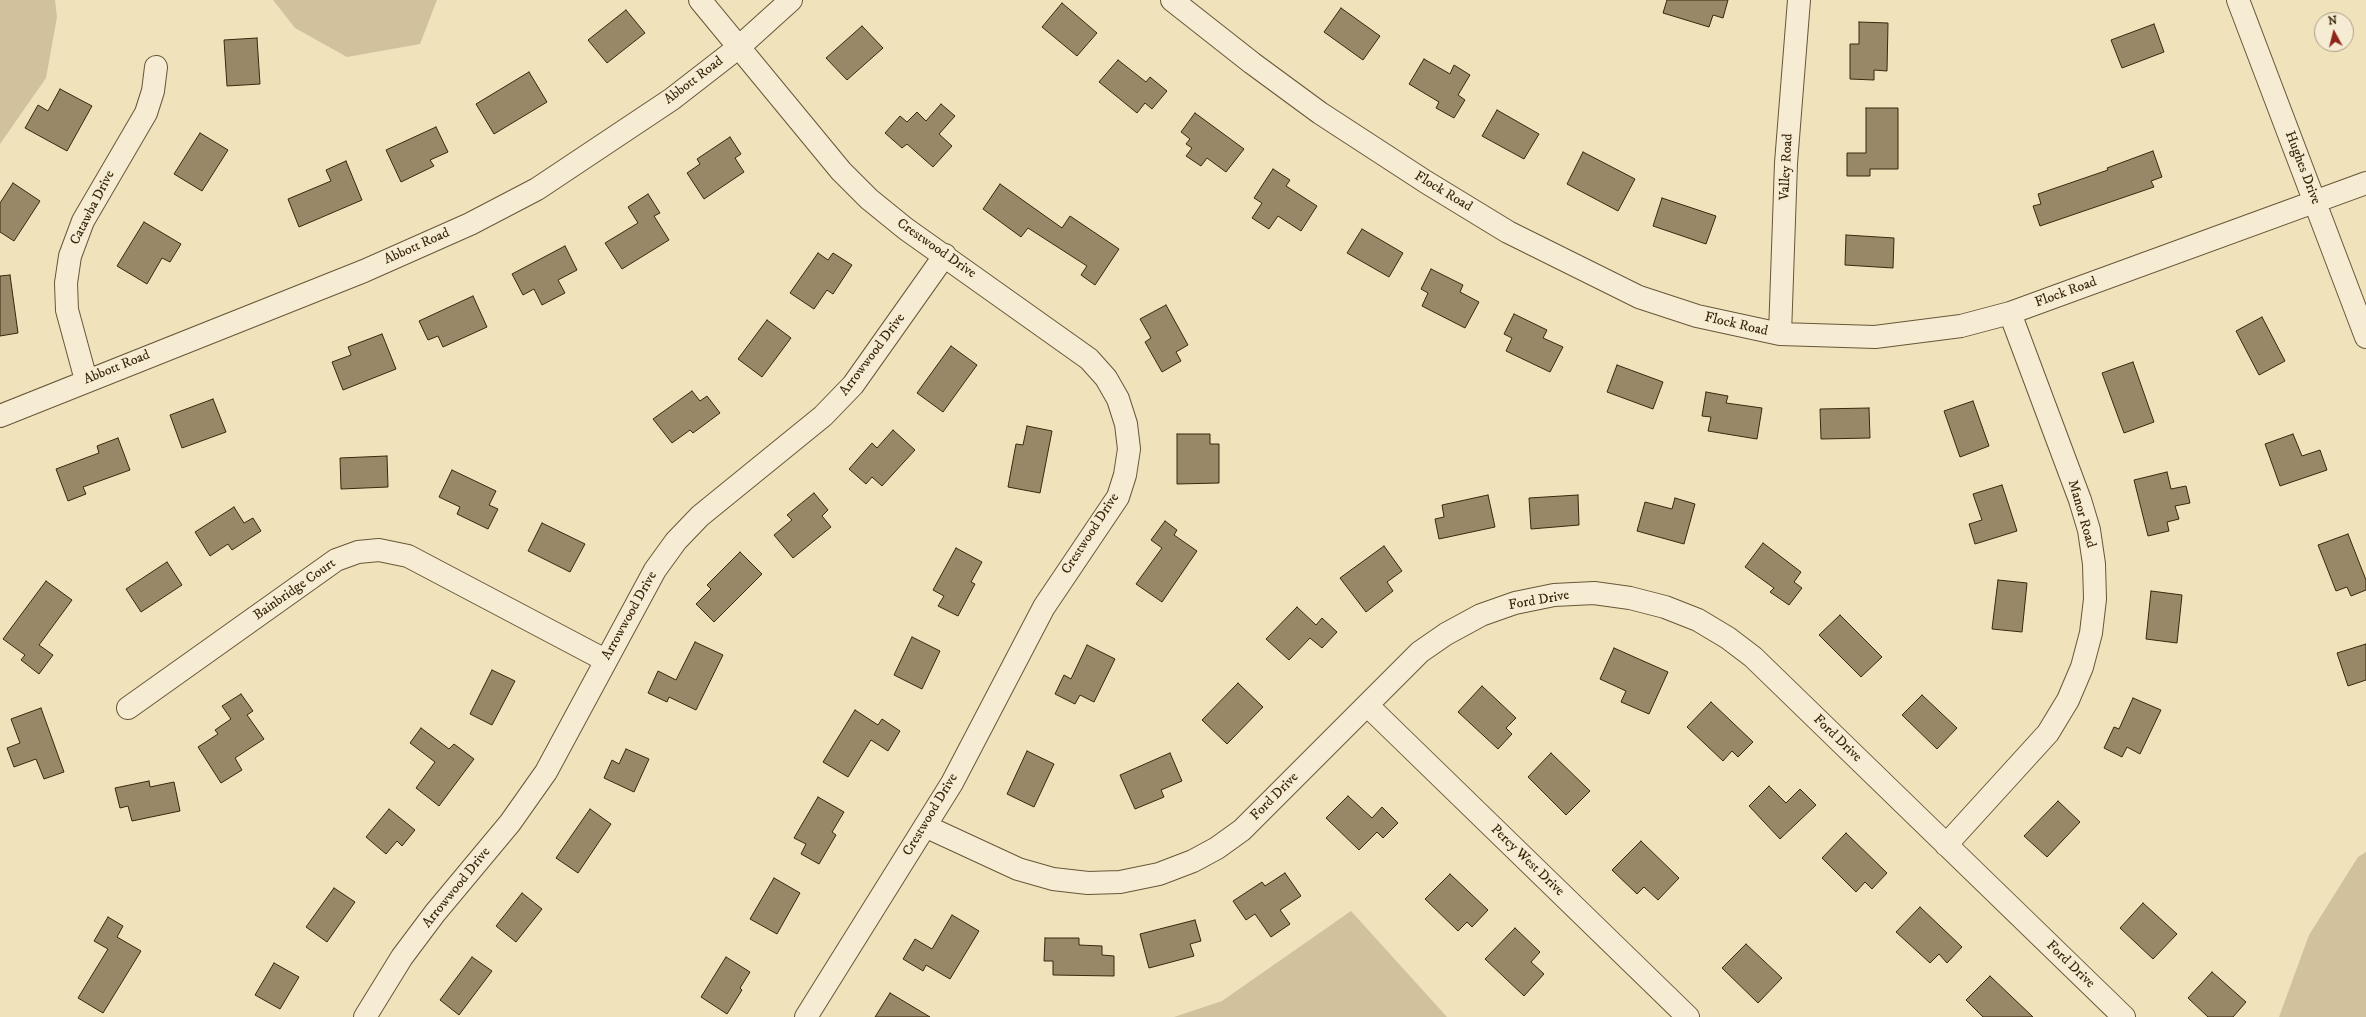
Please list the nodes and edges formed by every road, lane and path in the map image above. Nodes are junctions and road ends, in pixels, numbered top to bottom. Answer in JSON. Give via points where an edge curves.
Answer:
{"nodes":[{"id":1,"x":700,"y":0,"type":"edge"},
{"id":2,"x":791,"y":0,"type":"edge"},
{"id":3,"x":1172,"y":0,"type":"edge"},
{"id":4,"x":1799,"y":0,"type":"edge"},
{"id":5,"x":2238,"y":0,"type":"edge"},
{"id":6,"x":739,"y":47,"type":"junction"},
{"id":7,"x":156,"y":67,"type":"dead end"},
{"id":8,"x":2366,"y":183,"type":"edge"},
{"id":9,"x":2314,"y":201,"type":"junction"},
{"id":10,"x":945,"y":255,"type":"junction"},
{"id":11,"x":2010,"y":313,"type":"junction"},
{"id":12,"x":1780,"y":334,"type":"junction"},
{"id":13,"x":2366,"y":337,"type":"edge"},
{"id":14,"x":86,"y":380,"type":"junction"},
{"id":15,"x":0,"y":416,"type":"edge"},
{"id":16,"x":605,"y":660,"type":"junction"},
{"id":17,"x":1367,"y":705,"type":"junction"},
{"id":18,"x":128,"y":708,"type":"dead end"},
{"id":19,"x":925,"y":826,"type":"junction"},
{"id":20,"x":1946,"y":845,"type":"junction"},
{"id":21,"x":364,"y":1017,"type":"edge"},
{"id":22,"x":806,"y":1017,"type":"edge"},
{"id":23,"x":1688,"y":1017,"type":"edge"},
{"id":24,"x":2124,"y":1017,"type":"edge"}],
"edges":[{"from":1,"to":6,"type":"street","name":"Crestwood Drive"},
{"from":2,"to":6,"type":"street","name":"Abbott Road"},
{"from":3,"to":12,"type":"street","name":"Flock Road","via":[[1320,113],[1508,232],[1639,298],[1697,316]]},
{"from":4,"to":12,"type":"street","name":"Valley Road","via":[[1786,163]]},
{"from":5,"to":9,"type":"street","name":"Hughes Drive"},
{"from":6,"to":10,"type":"street","name":"Crestwood Drive","via":[[852,182],[906,229]]},
{"from":6,"to":14,"type":"street","name":"Abbott Road","via":[[672,98],[538,189],[470,224],[364,271]]},
{"from":7,"to":14,"type":"street","name":"Catawba Drive","via":[[153,91],[146,113],[83,221],[70,256],[66,283],[67,310]]},
{"from":8,"to":9,"type":"street","name":"Flock Road"},
{"from":9,"to":11,"type":"street","name":"Flock Road"},
{"from":9,"to":13,"type":"street","name":"Hughes Drive"},
{"from":10,"to":16,"type":"street","name":"Arrowwood Drive","via":[[853,385],[823,416],[700,516],[676,541],[655,570]]},
{"from":10,"to":19,"type":"street","name":"Crestwood Drive","via":[[1089,360],[1106,378],[1118,399],[1126,424],[1129,449],[1118,497],[1044,607],[1013,662],[975,742]]},
{"from":11,"to":12,"type":"street","name":"Flock Road","via":[[1961,326],[1875,337]]},
{"from":11,"to":20,"type":"street","name":"Manor Road","via":[[2089,530],[2094,564],[2091,634],[2082,667],[2068,700],[2048,733]]},
{"from":14,"to":15,"type":"street","name":"Abbott Road"},
{"from":16,"to":18,"type":"street","name":"Bainbridge Court","via":[[408,556],[379,550],[358,552],[336,560]]},
{"from":16,"to":21,"type":"street","name":"Arrowwood Drive","via":[[546,772],[510,824],[430,919]]},
{"from":17,"to":19,"type":"street","name":"Ford Drive","via":[[1242,830],[1193,861],[1159,874],[1120,882],[1088,883],[1053,879],[1018,869]]},
{"from":17,"to":20,"type":"street","name":"Ford Drive","via":[[1420,652],[1481,615],[1515,603],[1554,595],[1594,593],[1630,598],[1698,620],[1728,638],[1752,657]]},
{"from":17,"to":23,"type":"street","name":"Percy West Drive"},
{"from":19,"to":22,"type":"street","name":"Crestwood Drive"},
{"from":20,"to":24,"type":"street","name":"Ford Drive"}]}
